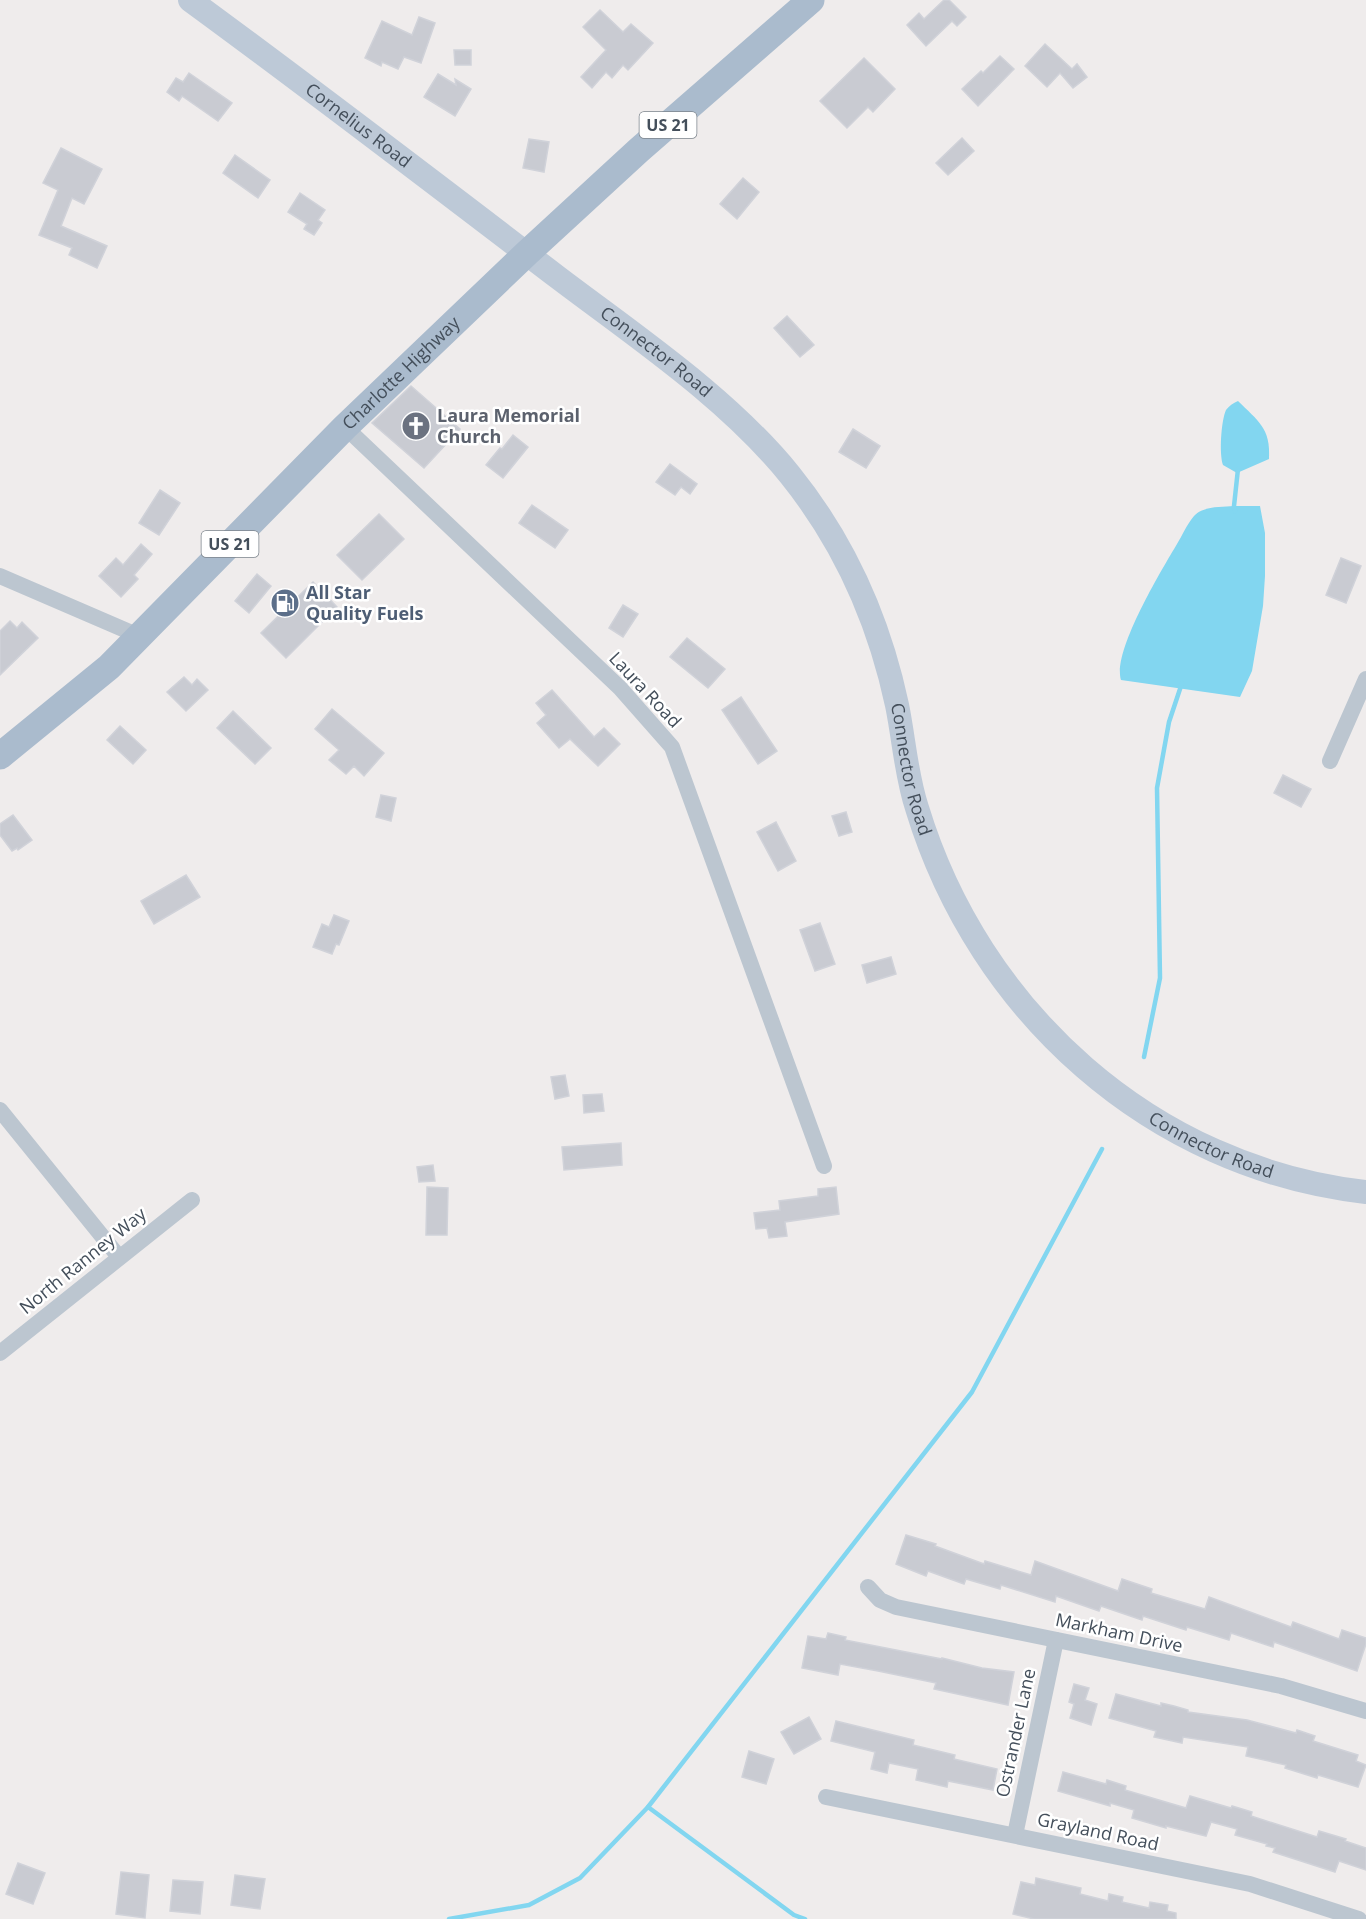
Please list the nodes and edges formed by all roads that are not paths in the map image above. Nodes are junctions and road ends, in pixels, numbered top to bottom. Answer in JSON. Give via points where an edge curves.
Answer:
{"nodes":[{"id":1,"x":190,"y":0,"type":"edge"},
{"id":2,"x":811,"y":0,"type":"edge"},
{"id":3,"x":527,"y":253,"type":"junction"},
{"id":4,"x":345,"y":427,"type":"junction"},
{"id":5,"x":0,"y":576,"type":"edge"},
{"id":6,"x":139,"y":636,"type":"junction"},
{"id":7,"x":1366,"y":679,"type":"edge"},
{"id":8,"x":0,"y":756,"type":"edge"},
{"id":9,"x":1330,"y":760,"type":"dead end"},
{"id":10,"x":0,"y":1110,"type":"edge"},
{"id":11,"x":824,"y":1166,"type":"dead end"},
{"id":12,"x":1366,"y":1192,"type":"edge"},
{"id":13,"x":192,"y":1200,"type":"dead end"},
{"id":14,"x":119,"y":1257,"type":"junction"},
{"id":15,"x":0,"y":1353,"type":"edge"},
{"id":16,"x":868,"y":1587,"type":"dead end"},
{"id":17,"x":1056,"y":1640,"type":"junction"},
{"id":18,"x":1366,"y":1711,"type":"edge"},
{"id":19,"x":826,"y":1797,"type":"dead end"},
{"id":20,"x":1015,"y":1835,"type":"junction"},
{"id":21,"x":1359,"y":1919,"type":"edge"}],
"edges":[{"from":1,"to":3,"type":"street","name":"Cornelius Road"},
{"from":2,"to":3,"type":"main road","name":"Charlotte Highway","number":"US 21"},
{"from":3,"to":4,"type":"main road","name":"Charlotte Highway","number":"US 21"},
{"from":3,"to":12,"type":"street","name":"Connector Road","via":[[709,395],[765,446],[811,503],[860,586],[878,633],[915,803],[931,852],[958,910],[987,958],[1045,1031],[1117,1094],[1194,1141],[1270,1173]]},
{"from":4,"to":6,"type":"main road","name":"Charlotte Highway","number":"US 21"},
{"from":4,"to":11,"type":"street","name":"Laura Road","via":[[620,688],[672,747]]},
{"from":5,"to":6,"type":"street"},
{"from":6,"to":8,"type":"main road","name":"Charlotte Highway","number":"US 21","via":[[109,667]]},
{"from":7,"to":9,"type":"street"},
{"from":10,"to":14,"type":"street"},
{"from":13,"to":14,"type":"street","name":"North Ranney Way"},
{"from":14,"to":15,"type":"street","name":"North Ranney Way"},
{"from":16,"to":17,"type":"street","name":"Markham Drive","via":[[880,1600],[896,1607]]},
{"from":17,"to":18,"type":"street","name":"Markham Drive","via":[[1281,1686]]},
{"from":17,"to":20,"type":"street","name":"Ostrander Lane"},
{"from":19,"to":20,"type":"street","name":"Grayland Road"},
{"from":20,"to":21,"type":"street","name":"Grayland Road","via":[[1250,1884]]}]}
